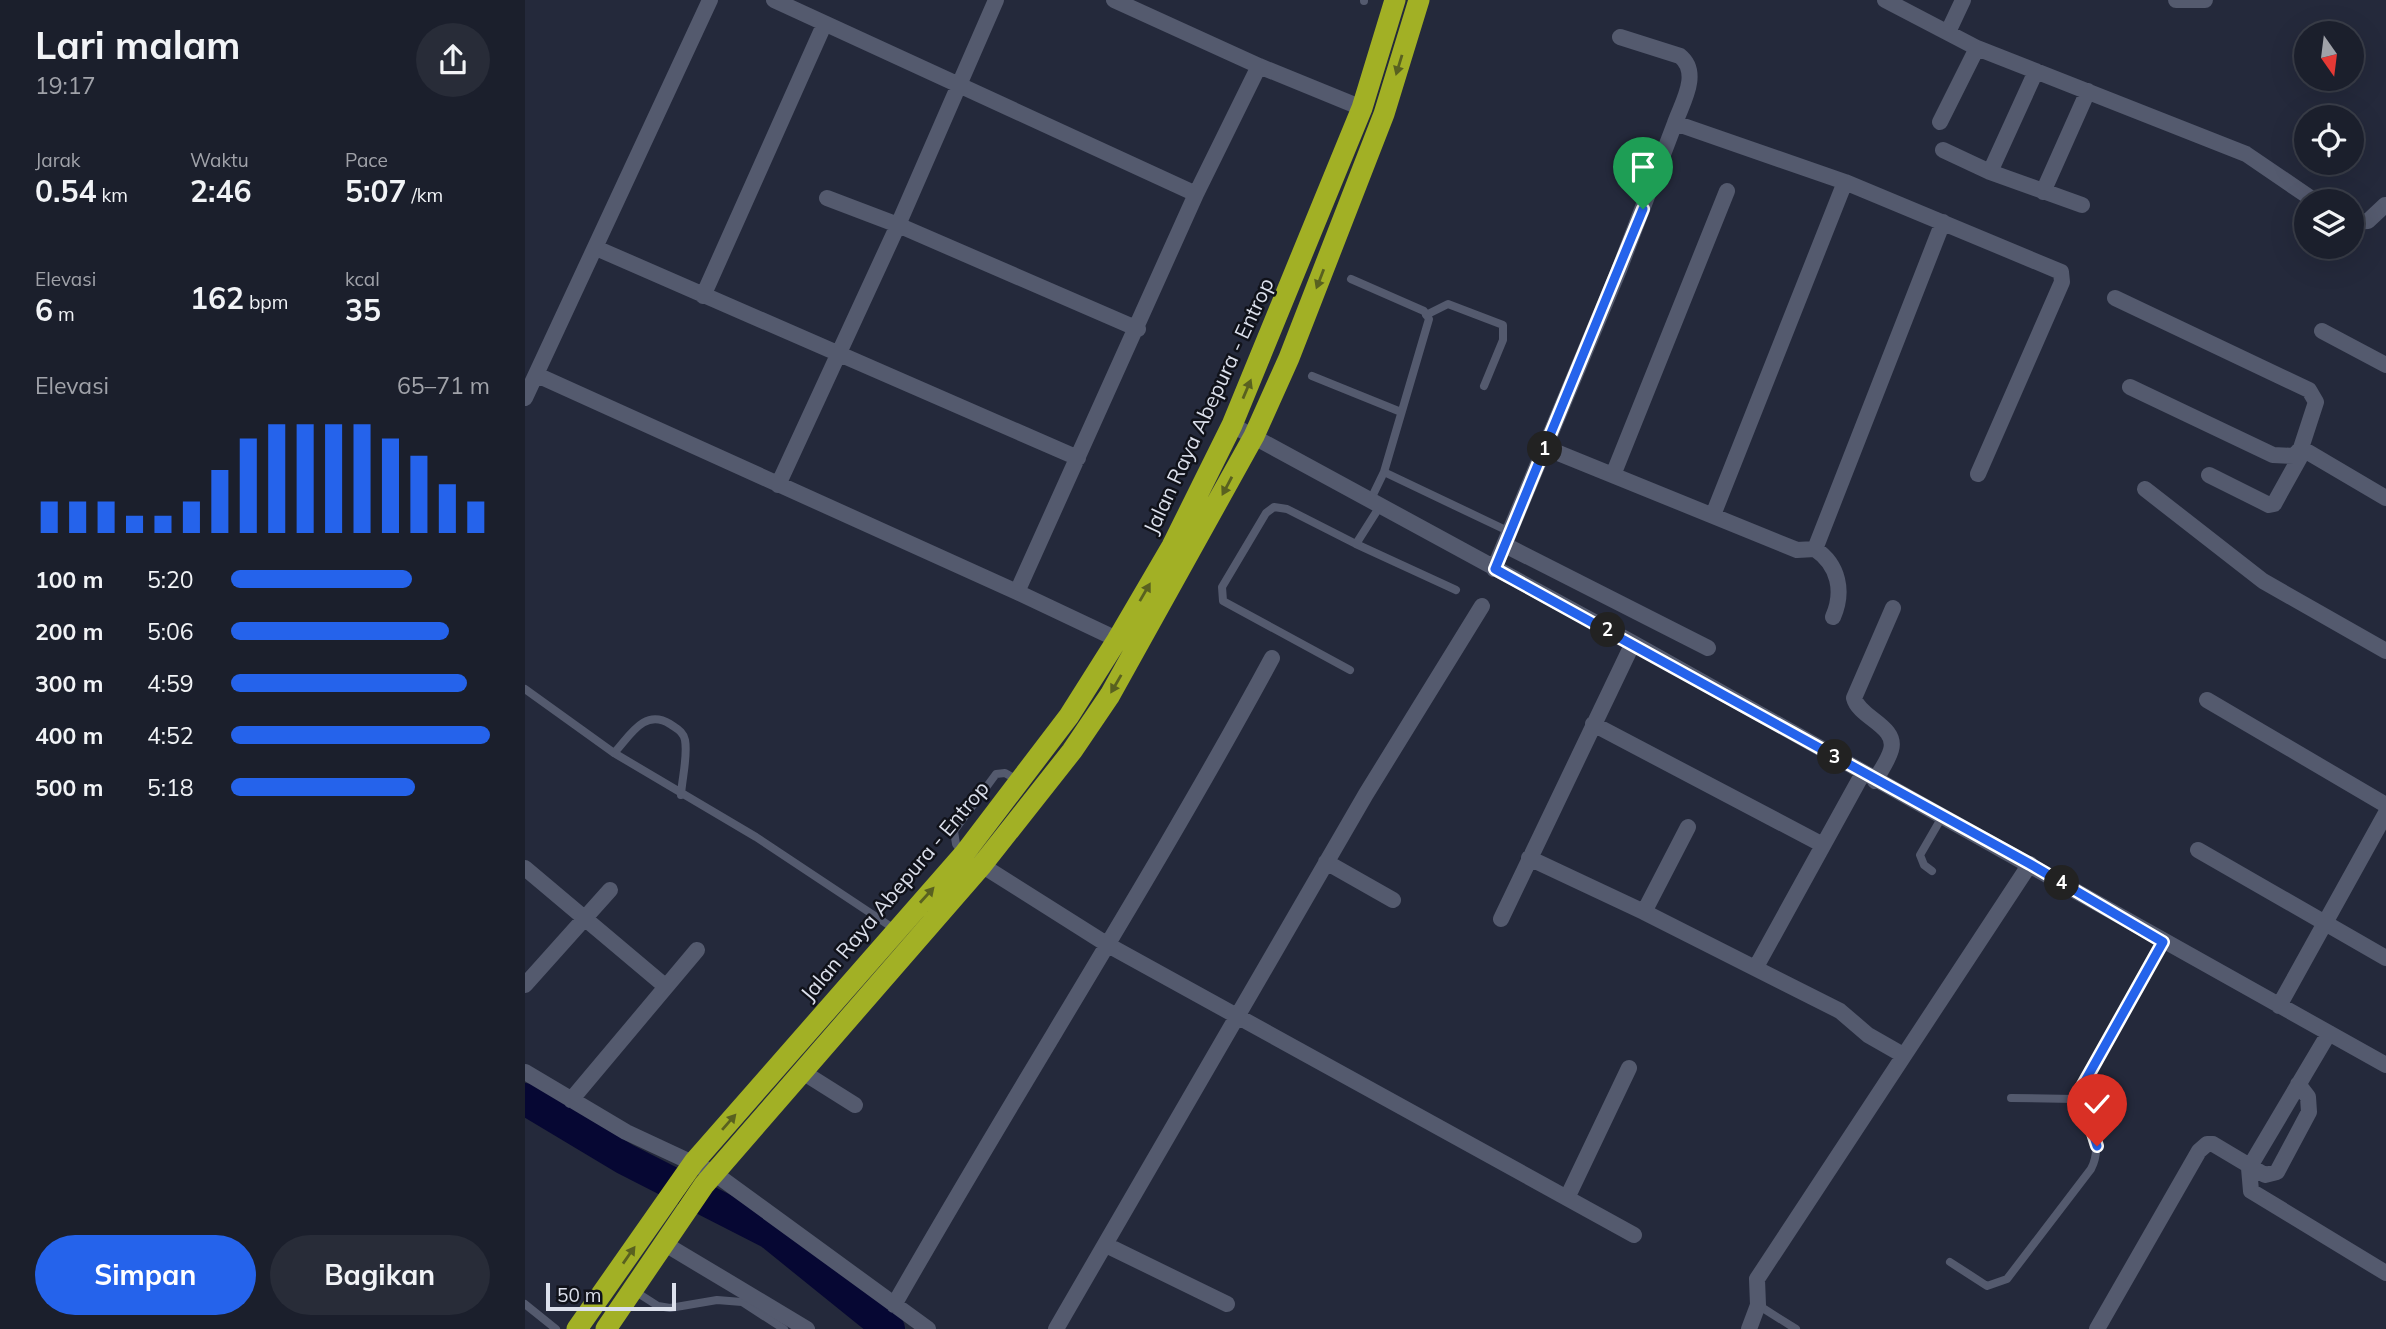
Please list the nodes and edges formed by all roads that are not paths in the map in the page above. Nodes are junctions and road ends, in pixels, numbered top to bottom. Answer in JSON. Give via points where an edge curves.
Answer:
{"nodes":[{"id":1,"x":710,"y":0,"type":"edge"},
{"id":2,"x":774,"y":0,"type":"edge"},
{"id":3,"x":996,"y":0,"type":"edge"},
{"id":4,"x":1114,"y":0,"type":"edge"},
{"id":5,"x":1395,"y":0,"type":"edge"},
{"id":6,"x":1419,"y":0,"type":"edge"},
{"id":7,"x":1885,"y":0,"type":"edge"},
{"id":8,"x":1963,"y":0,"type":"edge"},
{"id":9,"x":2176,"y":0,"type":"edge"},
{"id":10,"x":2205,"y":0,"type":"edge"},
{"id":11,"x":824,"y":25,"type":"junction"},
{"id":12,"x":1948,"y":32,"type":"junction"},
{"id":13,"x":1620,"y":37,"type":"dead end"},
{"id":14,"x":1977,"y":48,"type":"junction"},
{"id":15,"x":1259,"y":66,"type":"junction"},
{"id":16,"x":2036,"y":71,"type":"junction"},
{"id":17,"x":958,"y":85,"type":"junction"},
{"id":18,"x":2088,"y":91,"type":"junction"},
{"id":19,"x":1362,"y":108,"type":"junction"},
{"id":20,"x":1940,"y":122,"type":"dead end"},
{"id":21,"x":1675,"y":123,"type":"junction"},
{"id":22,"x":1943,"y":150,"type":"dead end"},
{"id":23,"x":1990,"y":172,"type":"junction"},
{"id":24,"x":1845,"y":182,"type":"junction"},
{"id":25,"x":2297,"y":189,"type":"edge"},
{"id":26,"x":1727,"y":191,"type":"dead end"},
{"id":27,"x":2043,"y":192,"type":"junction"},
{"id":28,"x":1196,"y":194,"type":"junction"},
{"id":29,"x":827,"y":198,"type":"dead end"},
{"id":30,"x":2082,"y":205,"type":"dead end"},
{"id":31,"x":2385,"y":205,"type":"edge"},
{"id":32,"x":2364,"y":220,"type":"edge"},
{"id":33,"x":1943,"y":222,"type":"junction"},
{"id":34,"x":898,"y":225,"type":"junction"},
{"id":35,"x":596,"y":248,"type":"junction"},
{"id":36,"x":1350,"y":279,"type":"dead end"},
{"id":37,"x":703,"y":296,"type":"junction"},
{"id":38,"x":2115,"y":298,"type":"dead end"},
{"id":39,"x":1426,"y":315,"type":"junction"},
{"id":40,"x":1138,"y":329,"type":"junction"},
{"id":41,"x":2322,"y":331,"type":"dead end"},
{"id":42,"x":837,"y":355,"type":"junction"},
{"id":43,"x":2386,"y":365,"type":"edge"},
{"id":44,"x":537,"y":375,"type":"junction"},
{"id":45,"x":1312,"y":376,"type":"dead end"},
{"id":46,"x":1484,"y":386,"type":"dead end"},
{"id":47,"x":2130,"y":387,"type":"dead end"},
{"id":48,"x":525,"y":398,"type":"edge"},
{"id":49,"x":1401,"y":412,"type":"junction"},
{"id":50,"x":1232,"y":425,"type":"junction"},
{"id":51,"x":1254,"y":436,"type":"junction"},
{"id":52,"x":1546,"y":448,"type":"junction"},
{"id":53,"x":2303,"y":449,"type":"junction"},
{"id":54,"x":1078,"y":458,"type":"junction"},
{"id":55,"x":1384,"y":472,"type":"junction"},
{"id":56,"x":1977,"y":474,"type":"dead end"},
{"id":57,"x":1613,"y":475,"type":"junction"},
{"id":58,"x":2209,"y":475,"type":"dead end"},
{"id":59,"x":778,"y":485,"type":"junction"},
{"id":60,"x":2145,"y":489,"type":"dead end"},
{"id":61,"x":2386,"y":498,"type":"edge"},
{"id":62,"x":1375,"y":504,"type":"junction"},
{"id":63,"x":1713,"y":515,"type":"junction"},
{"id":64,"x":1507,"y":538,"type":"junction"},
{"id":65,"x":1356,"y":544,"type":"junction"},
{"id":66,"x":1815,"y":549,"type":"junction"},
{"id":67,"x":1495,"y":569,"type":"junction"},
{"id":68,"x":1456,"y":590,"type":"dead end"},
{"id":69,"x":1017,"y":592,"type":"junction"},
{"id":70,"x":1482,"y":606,"type":"dead end"},
{"id":71,"x":1893,"y":608,"type":"dead end"},
{"id":72,"x":1833,"y":617,"type":"dead end"},
{"id":73,"x":1633,"y":643,"type":"junction"},
{"id":74,"x":1127,"y":644,"type":"junction"},
{"id":75,"x":1708,"y":648,"type":"dead end"},
{"id":76,"x":2386,"y":651,"type":"edge"},
{"id":77,"x":1272,"y":658,"type":"dead end"},
{"id":78,"x":1350,"y":670,"type":"dead end"},
{"id":79,"x":525,"y":689,"type":"edge"},
{"id":80,"x":2207,"y":700,"type":"dead end"},
{"id":81,"x":1593,"y":724,"type":"junction"},
{"id":82,"x":614,"y":753,"type":"junction"},
{"id":83,"x":1869,"y":777,"type":"junction"},
{"id":84,"x":681,"y":795,"type":"junction"},
{"id":85,"x":2386,"y":805,"type":"edge"},
{"id":86,"x":2386,"y":813,"type":"edge"},
{"id":87,"x":1942,"y":817,"type":"junction"},
{"id":88,"x":1688,"y":827,"type":"dead end"},
{"id":89,"x":1823,"y":845,"type":"junction"},
{"id":90,"x":2198,"y":850,"type":"dead end"},
{"id":91,"x":1528,"y":858,"type":"junction"},
{"id":92,"x":973,"y":860,"type":"junction"},
{"id":93,"x":1326,"y":862,"type":"junction"},
{"id":94,"x":2030,"y":864,"type":"junction"},
{"id":95,"x":525,"y":868,"type":"edge"},
{"id":96,"x":1932,"y":870,"type":"dead end"},
{"id":97,"x":610,"y":890,"type":"dead end"},
{"id":98,"x":1393,"y":900,"type":"dead end"},
{"id":99,"x":1644,"y":912,"type":"junction"},
{"id":100,"x":587,"y":918,"type":"junction"},
{"id":101,"x":1501,"y":919,"type":"dead end"},
{"id":102,"x":2326,"y":925,"type":"junction"},
{"id":103,"x":896,"y":930,"type":"junction"},
{"id":104,"x":2163,"y":942,"type":"junction"},
{"id":105,"x":1108,"y":946,"type":"junction"},
{"id":106,"x":697,"y":950,"type":"dead end"},
{"id":107,"x":2386,"y":958,"type":"edge"},
{"id":108,"x":1756,"y":967,"type":"junction"},
{"id":109,"x":525,"y":985,"type":"edge"},
{"id":110,"x":665,"y":986,"type":"junction"},
{"id":111,"x":2279,"y":1006,"type":"junction"},
{"id":112,"x":1236,"y":1017,"type":"junction"},
{"id":113,"x":2329,"y":1033,"type":"junction"},
{"id":114,"x":1903,"y":1055,"type":"junction"},
{"id":115,"x":2386,"y":1065,"type":"edge"},
{"id":116,"x":1629,"y":1069,"type":"dead end"},
{"id":117,"x":525,"y":1072,"type":"edge"},
{"id":118,"x":801,"y":1072,"type":"junction"},
{"id":119,"x":2298,"y":1084,"type":"junction"},
{"id":120,"x":2011,"y":1098,"type":"dead end"},
{"id":121,"x":2075,"y":1099,"type":"junction"},
{"id":122,"x":571,"y":1100,"type":"junction"},
{"id":123,"x":855,"y":1105,"type":"dead end"},
{"id":124,"x":690,"y":1168,"type":"junction"},
{"id":125,"x":2249,"y":1168,"type":"junction"},
{"id":126,"x":709,"y":1179,"type":"junction"},
{"id":127,"x":1567,"y":1198,"type":"junction"},
{"id":128,"x":1634,"y":1235,"type":"dead end"},
{"id":129,"x":669,"y":1237,"type":"junction"},
{"id":130,"x":1106,"y":1245,"type":"junction"},
{"id":131,"x":1950,"y":1262,"type":"dead end"},
{"id":132,"x":2386,"y":1273,"type":"edge"},
{"id":133,"x":633,"y":1290,"type":"junction"},
{"id":134,"x":525,"y":1304,"type":"edge"},
{"id":135,"x":1227,"y":1304,"type":"dead end"},
{"id":136,"x":894,"y":1305,"type":"junction"},
{"id":137,"x":1758,"y":1305,"type":"junction"},
{"id":138,"x":557,"y":1329,"type":"edge"},
{"id":139,"x":577,"y":1329,"type":"edge"},
{"id":140,"x":606,"y":1329,"type":"edge"},
{"id":141,"x":784,"y":1329,"type":"edge"},
{"id":142,"x":807,"y":1329,"type":"edge"},
{"id":143,"x":928,"y":1329,"type":"edge"},
{"id":144,"x":1056,"y":1329,"type":"edge"},
{"id":145,"x":1749,"y":1329,"type":"edge"},
{"id":146,"x":1796,"y":1329,"type":"edge"},
{"id":147,"x":2097,"y":1329,"type":"edge"}],
"edges":[{"from":1,"to":35,"type":"street"},
{"from":2,"to":11,"type":"street"},
{"from":3,"to":17,"type":"street"},
{"from":4,"to":15,"type":"street"},
{"from":5,"to":19,"type":"highway","name":"Jalan Raya Abepura - Entrop"},
{"from":6,"to":51,"type":"highway","one_way":true,"via":[[1384,114]]},
{"from":7,"to":12,"type":"street"},
{"from":8,"to":12,"type":"street"},
{"from":9,"to":10,"type":"street"},
{"from":11,"to":17,"type":"street"},
{"from":11,"to":37,"type":"street"},
{"from":12,"to":14,"type":"street"},
{"from":13,"to":21,"type":"street","via":[[1687,61],[1691,79]]},
{"from":14,"to":16,"type":"street"},
{"from":14,"to":20,"type":"street"},
{"from":15,"to":19,"type":"street"},
{"from":15,"to":28,"type":"street"},
{"from":16,"to":18,"type":"street"},
{"from":16,"to":23,"type":"street"},
{"from":17,"to":28,"type":"street"},
{"from":17,"to":34,"type":"street"},
{"from":18,"to":25,"type":"street","via":[[2246,154]]},
{"from":18,"to":27,"type":"street"},
{"from":50,"to":19,"type":"highway","name":"Jalan Raya Abepura - Entrop","one_way":true},
{"from":21,"to":24,"type":"street"},
{"from":21,"to":52,"type":"street"},
{"from":22,"to":23,"type":"street"},
{"from":23,"to":27,"type":"street"},
{"from":24,"to":33,"type":"street"},
{"from":24,"to":63,"type":"street"},
{"from":26,"to":57,"type":"street"},
{"from":27,"to":30,"type":"street"},
{"from":28,"to":40,"type":"street"},
{"from":29,"to":34,"type":"street"},
{"from":31,"to":32,"type":"street"},
{"from":33,"to":56,"type":"street","via":[[2059,268],[2063,276]]},
{"from":33,"to":66,"type":"street"},
{"from":34,"to":40,"type":"street"},
{"from":34,"to":42,"type":"street"},
{"from":35,"to":37,"type":"street"},
{"from":35,"to":44,"type":"street"},
{"from":36,"to":39,"type":"lane"},
{"from":37,"to":42,"type":"street"},
{"from":38,"to":53,"type":"street","via":[[2309,390],[2316,402]]},
{"from":39,"to":46,"type":"lane","via":[[1448,304],[1503,325],[1503,340]]},
{"from":39,"to":49,"type":"lane","via":[[1429,319]]},
{"from":40,"to":54,"type":"street"},
{"from":41,"to":43,"type":"street"},
{"from":42,"to":54,"type":"street"},
{"from":42,"to":59,"type":"street"},
{"from":44,"to":48,"type":"street"},
{"from":44,"to":59,"type":"street"},
{"from":45,"to":49,"type":"lane"},
{"from":47,"to":53,"type":"street","via":[[2273,455],[2294,456]]},
{"from":49,"to":55,"type":"lane"},
{"from":50,"to":51,"type":"street"},
{"from":74,"to":50,"type":"highway","name":"Jalan Raya Abepura - Entrop","one_way":true},
{"from":51,"to":62,"type":"street"},
{"from":51,"to":74,"type":"highway","one_way":true},
{"from":52,"to":57,"type":"street"},
{"from":52,"to":64,"type":"street"},
{"from":53,"to":58,"type":"street","via":[[2274,504]]},
{"from":53,"to":61,"type":"street"},
{"from":54,"to":69,"type":"street"},
{"from":55,"to":62,"type":"lane"},
{"from":55,"to":64,"type":"lane"},
{"from":57,"to":63,"type":"street"},
{"from":59,"to":69,"type":"street"},
{"from":60,"to":76,"type":"street","via":[[2263,581]]},
{"from":62,"to":65,"type":"lane"},
{"from":62,"to":67,"type":"street"},
{"from":63,"to":66,"type":"street","via":[[1797,550]]},
{"from":64,"to":67,"type":"street"},
{"from":64,"to":75,"type":"street"},
{"from":65,"to":68,"type":"lane"},
{"from":65,"to":78,"type":"lane","via":[[1287,509],[1274,507],[1266,513],[1221,594],[1223,601]]},
{"from":66,"to":72,"type":"street","via":[[1829,563],[1837,581],[1840,600]]},
{"from":67,"to":73,"type":"street"},
{"from":69,"to":74,"type":"street"},
{"from":70,"to":93,"type":"street"},
{"from":71,"to":83,"type":"street","via":[[1854,698],[1861,713],[1891,738],[1891,749]]},
{"from":73,"to":81,"type":"street"},
{"from":73,"to":83,"type":"street"},
{"from":74,"to":92,"type":"highway","name":"Jalan Raya Abepura - Entrop","via":[[1019,781]]},
{"from":74,"to":92,"type":"highway","one_way":true,"via":[[1072,751]]},
{"from":77,"to":105,"type":"street"},
{"from":79,"to":82,"type":"lane"},
{"from":80,"to":85,"type":"street"},
{"from":81,"to":89,"type":"street"},
{"from":81,"to":91,"type":"street"},
{"from":82,"to":84,"type":"lane"},
{"from":82,"to":84,"type":"lane","via":[[643,721],[663,720],[681,732],[685,741]]},
{"from":83,"to":87,"type":"street"},
{"from":83,"to":89,"type":"street"},
{"from":84,"to":103,"type":"lane","via":[[756,837]]},
{"from":86,"to":102,"type":"street"},
{"from":87,"to":94,"type":"street"},
{"from":87,"to":96,"type":"lane","via":[[1920,855]]},
{"from":88,"to":99,"type":"street"},
{"from":89,"to":108,"type":"street"},
{"from":90,"to":102,"type":"street"},
{"from":91,"to":99,"type":"street"},
{"from":91,"to":101,"type":"street"},
{"from":103,"to":92,"type":"highway","name":"Jalan Raya Abepura - Entrop","one_way":true},
{"from":92,"to":105,"type":"street"},
{"from":92,"to":118,"type":"highway"},
{"from":93,"to":98,"type":"street"},
{"from":93,"to":112,"type":"street"},
{"from":94,"to":104,"type":"street"},
{"from":94,"to":114,"type":"street"},
{"from":95,"to":100,"type":"street"},
{"from":97,"to":100,"type":"street"},
{"from":99,"to":108,"type":"street"},
{"from":100,"to":109,"type":"street"},
{"from":100,"to":110,"type":"street"},
{"from":102,"to":107,"type":"street"},
{"from":102,"to":111,"type":"street"},
{"from":124,"to":103,"type":"highway","name":"Jalan Raya Abepura - Entrop","one_way":true},
{"from":104,"to":111,"type":"street"},
{"from":104,"to":121,"type":"lane"},
{"from":105,"to":112,"type":"street"},
{"from":105,"to":136,"type":"street"},
{"from":106,"to":110,"type":"street"},
{"from":108,"to":114,"type":"street","via":[[1840,1011],[1868,1035]]},
{"from":110,"to":122,"type":"street"},
{"from":111,"to":113,"type":"street"},
{"from":112,"to":127,"type":"street"},
{"from":112,"to":130,"type":"street"},
{"from":113,"to":115,"type":"street"},
{"from":113,"to":119,"type":"street"},
{"from":114,"to":137,"type":"street","via":[[1757,1279]]},
{"from":116,"to":127,"type":"street"},
{"from":117,"to":122,"type":"street"},
{"from":118,"to":123,"type":"street"},
{"from":118,"to":126,"type":"highway"},
{"from":119,"to":125,"type":"street"},
{"from":119,"to":125,"type":"street","via":[[2308,1097],[2309,1112],[2277,1172],[2265,1175]]},
{"from":120,"to":121,"type":"lane"},
{"from":121,"to":131,"type":"lane","via":[[2084,1105],[2098,1157],[2007,1279],[1987,1286]]},
{"from":122,"to":124,"type":"street"},
{"from":124,"to":126,"type":"street"},
{"from":139,"to":124,"type":"highway","name":"Jalan Raya Abepura - Entrop","one_way":true},
{"from":125,"to":132,"type":"street","via":[[2251,1191]]},
{"from":125,"to":147,"type":"street","via":[[2213,1144],[2199,1151]]},
{"from":126,"to":129,"type":"highway"},
{"from":126,"to":136,"type":"street"},
{"from":127,"to":128,"type":"street"},
{"from":129,"to":133,"type":"highway"},
{"from":129,"to":142,"type":"street"},
{"from":130,"to":135,"type":"street"},
{"from":130,"to":144,"type":"street"},
{"from":133,"to":140,"type":"highway"},
{"from":133,"to":141,"type":"lane","via":[[670,1308],[717,1300],[742,1302]]},
{"from":134,"to":138,"type":"lane"},
{"from":136,"to":143,"type":"street"},
{"from":137,"to":145,"type":"street"},
{"from":137,"to":146,"type":"lane"}]}
